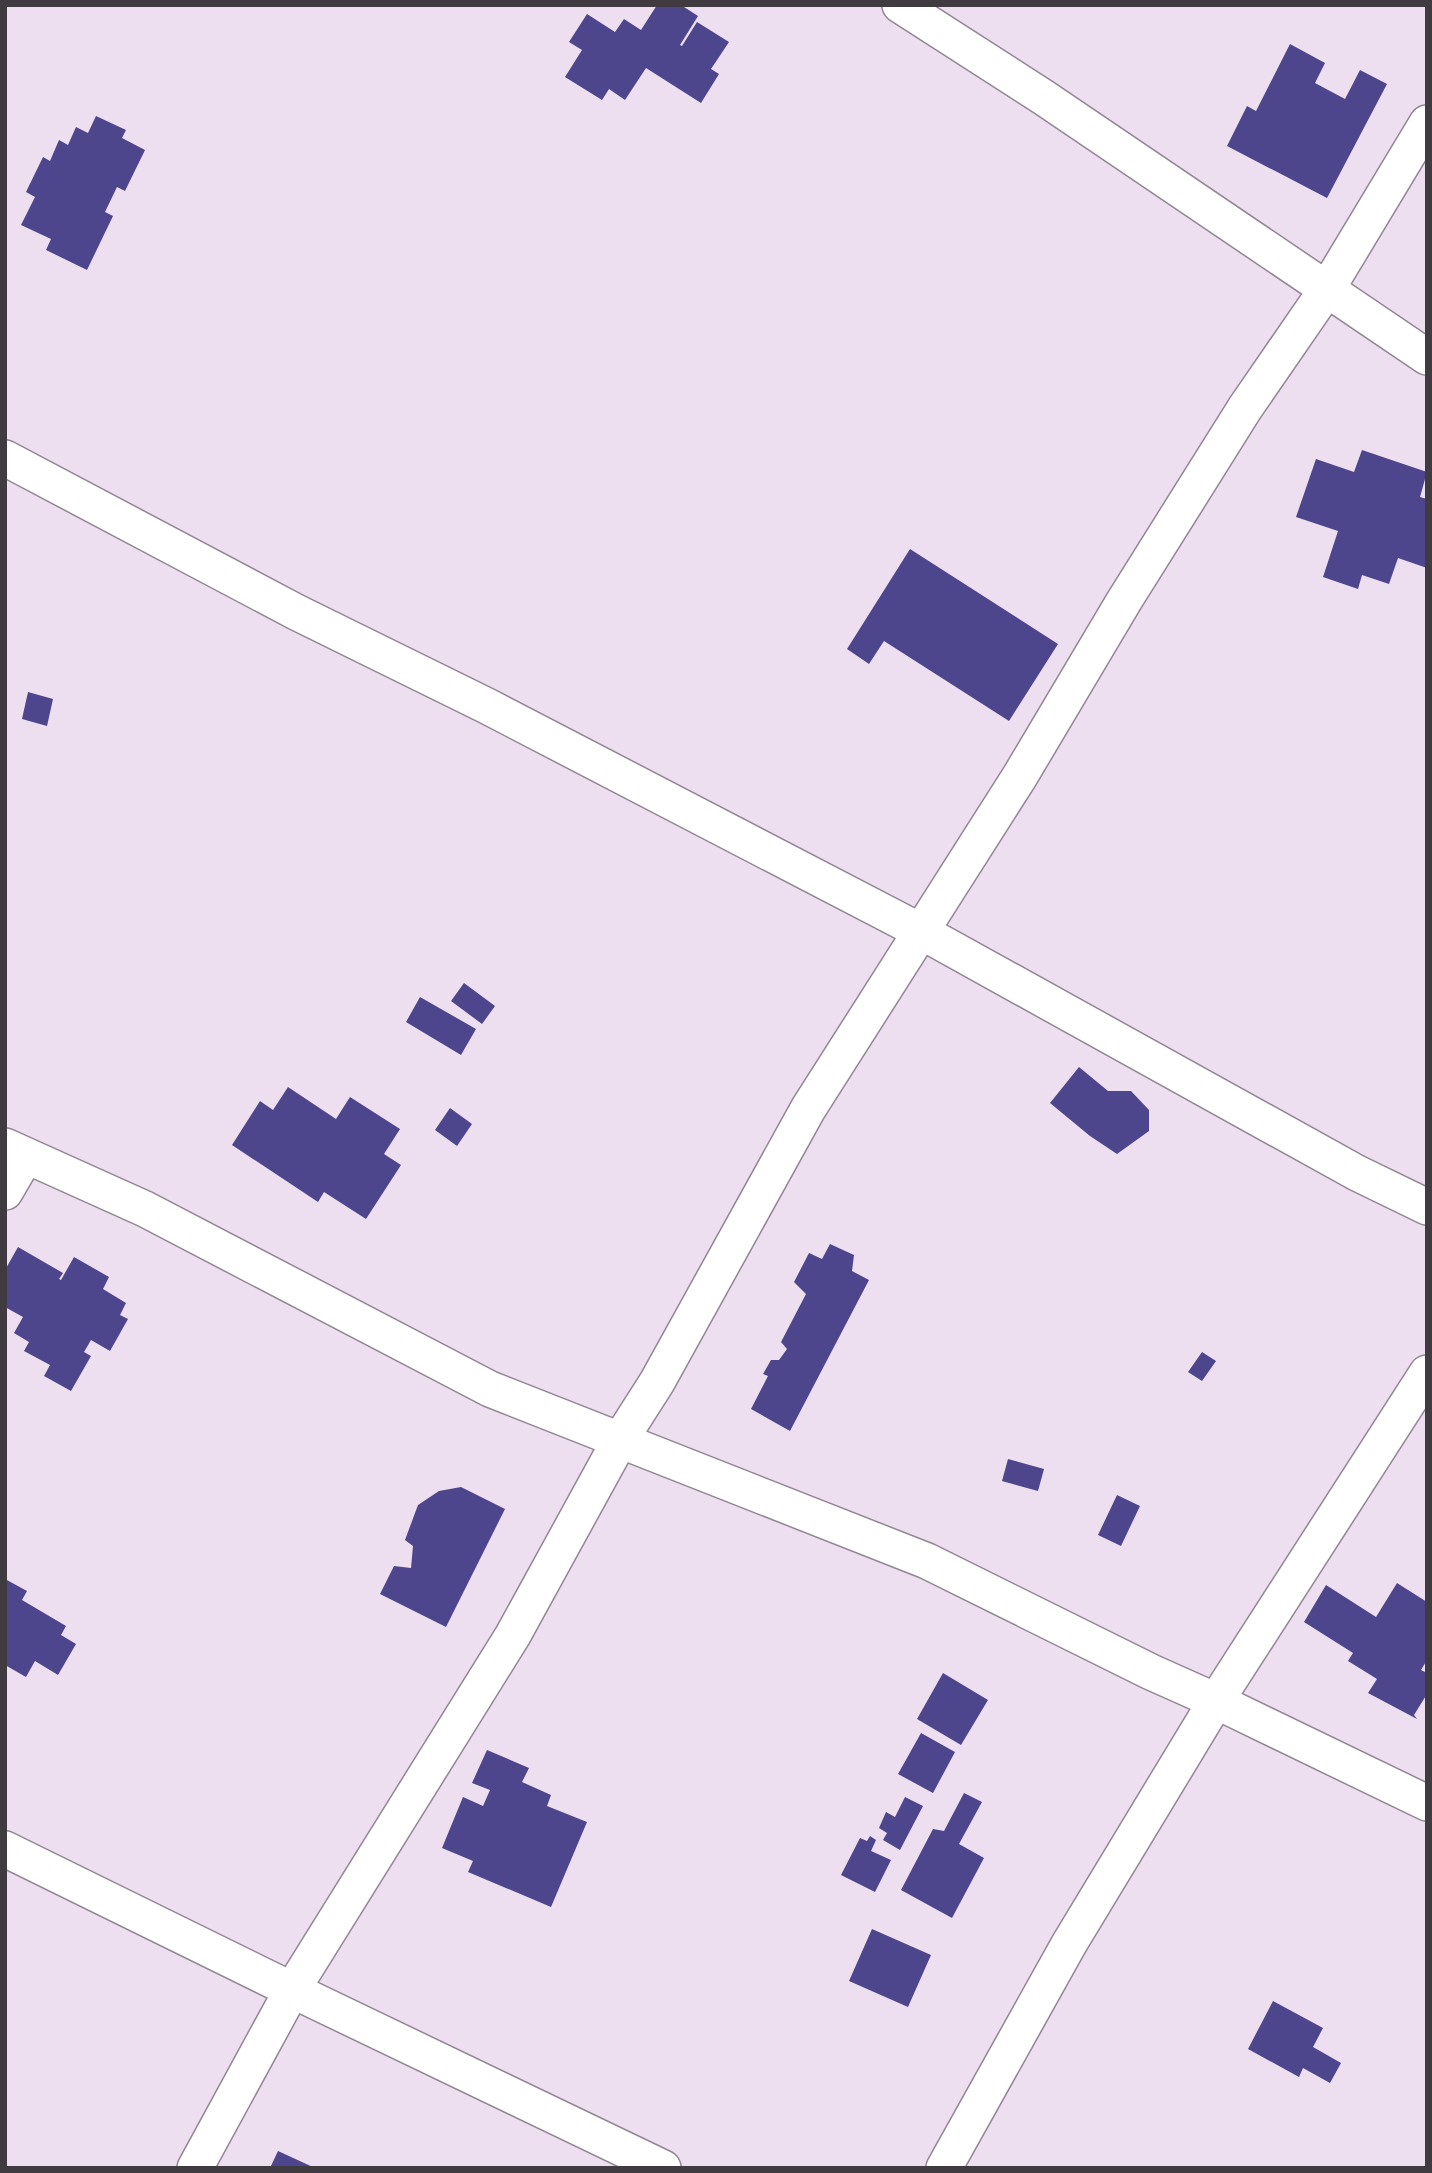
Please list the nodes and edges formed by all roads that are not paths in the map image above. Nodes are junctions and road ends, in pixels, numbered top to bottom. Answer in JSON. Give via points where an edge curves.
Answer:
{"nodes":[{"id":1,"x":900,"y":5,"type":"edge"},
{"id":2,"x":1427,"y":123,"type":"edge"},
{"id":3,"x":1327,"y":289,"type":"junction"},
{"id":4,"x":1427,"y":357,"type":"edge"},
{"id":5,"x":5,"y":458,"type":"edge"},
{"id":6,"x":922,"y":932,"type":"junction"},
{"id":7,"x":15,"y":1151,"type":"edge"},
{"id":8,"x":5,"y":1192,"type":"edge"},
{"id":9,"x":1427,"y":1207,"type":"edge"},
{"id":10,"x":1427,"y":1373,"type":"edge"},
{"id":11,"x":620,"y":1440,"type":"junction"},
{"id":12,"x":1216,"y":1701,"type":"junction"},
{"id":13,"x":1427,"y":1803,"type":"edge"},
{"id":14,"x":5,"y":1849,"type":"edge"},
{"id":15,"x":292,"y":1990,"type":"junction"},
{"id":16,"x":195,"y":2168,"type":"edge"},
{"id":17,"x":663,"y":2168,"type":"edge"},
{"id":18,"x":944,"y":2168,"type":"edge"}],
"edges":[{"from":1,"to":3,"type":"street"},
{"from":2,"to":3,"type":"street"},
{"from":3,"to":4,"type":"street"},
{"from":3,"to":6,"type":"street","via":[[1245,408]]},
{"from":5,"to":6,"type":"street"},
{"from":6,"to":9,"type":"street","via":[[1357,1173]]},
{"from":6,"to":11,"type":"street","via":[[808,1109],[657,1382]]},
{"from":7,"to":8,"type":"street"},
{"from":7,"to":11,"type":"street","via":[[145,1209],[490,1389]]},
{"from":10,"to":12,"type":"street"},
{"from":11,"to":12,"type":"street","via":[[927,1561]]},
{"from":11,"to":15,"type":"street","via":[[513,1635]]},
{"from":12,"to":13,"type":"street"},
{"from":12,"to":18,"type":"street","via":[[1069,1944]]},
{"from":14,"to":15,"type":"street"},
{"from":15,"to":16,"type":"street"},
{"from":15,"to":17,"type":"street"}]}
